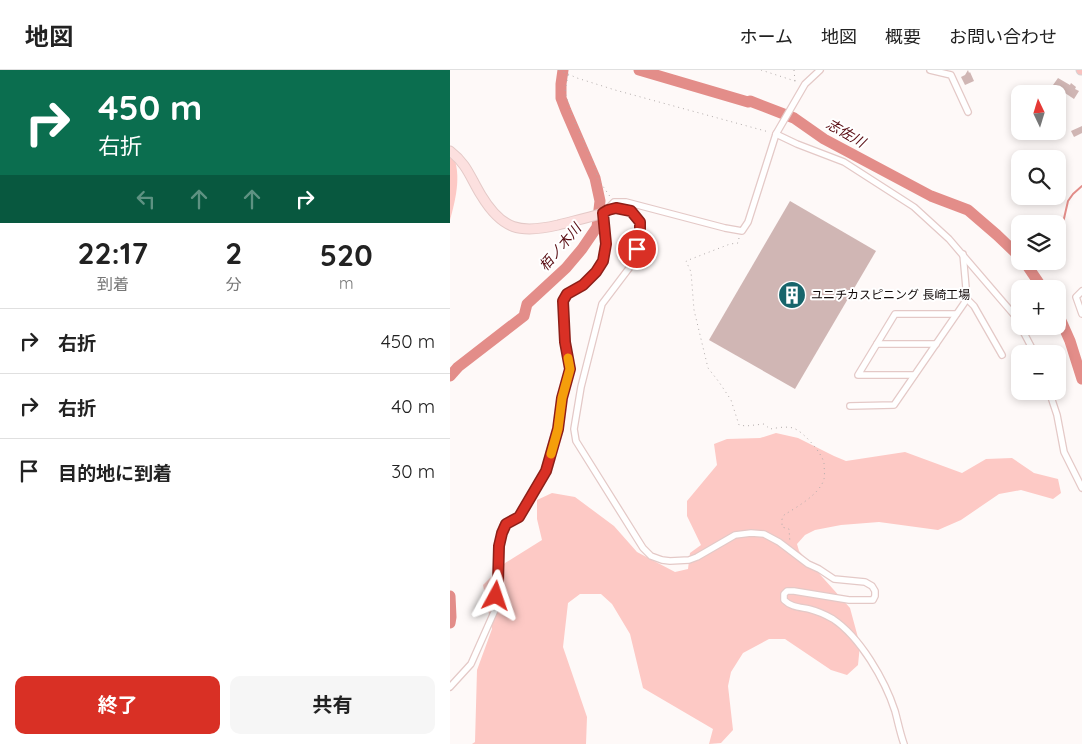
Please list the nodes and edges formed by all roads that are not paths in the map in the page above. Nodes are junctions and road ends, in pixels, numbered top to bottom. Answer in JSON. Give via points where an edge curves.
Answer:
{"nodes":[{"id":1,"x":820,"y":70,"type":"edge"},
{"id":2,"x":930,"y":70,"type":"edge"},
{"id":3,"x":968,"y":112,"type":"dead end"},
{"id":4,"x":776,"y":134,"type":"junction"},
{"id":5,"x":450,"y":151,"type":"edge"},
{"id":6,"x":606,"y":211,"type":"junction"},
{"id":7,"x":963,"y":254,"type":"junction"},
{"id":8,"x":1082,"y":291,"type":"edge"},
{"id":9,"x":967,"y":299,"type":"junction"},
{"id":10,"x":956,"y":314,"type":"junction"},
{"id":11,"x":1082,"y":314,"type":"edge"},
{"id":12,"x":877,"y":344,"type":"junction"},
{"id":13,"x":936,"y":344,"type":"junction"},
{"id":14,"x":1029,"y":345,"type":"edge"},
{"id":15,"x":1002,"y":355,"type":"dead end"},
{"id":16,"x":914,"y":375,"type":"junction"},
{"id":17,"x":1052,"y":400,"type":"edge"},
{"id":18,"x":850,"y":406,"type":"dead end"},
{"id":19,"x":1082,"y":488,"type":"edge"},
{"id":20,"x":450,"y":687,"type":"edge"},
{"id":21,"x":904,"y":744,"type":"edge"}],
"edges":[{"from":1,"to":4,"type":"street","via":[[800,91]]},
{"from":2,"to":3,"type":"street","via":[[952,75]]},
{"from":4,"to":6,"type":"street","via":[[748,222],[742,231],[626,202],[614,202]]},
{"from":4,"to":7,"type":"street","via":[[844,162],[914,207]]},
{"from":5,"to":6,"type":"street","via":[[466,166],[489,209],[512,226],[526,230],[541,229]]},
{"from":6,"to":20,"type":"street","via":[[603,261],[583,285],[567,294],[563,301],[570,369],[546,471],[519,517],[506,524],[502,533],[495,610],[471,664]]},
{"from":6,"to":21,"type":"street","via":[[616,208],[631,211],[640,222],[640,235],[633,263],[602,304],[581,387],[574,429],[576,441],[651,556],[662,560],[688,560],[735,534],[764,534],[834,579],[865,582],[872,586],[875,591],[873,600],[850,600],[794,591],[787,591],[784,600],[833,619],[848,632],[886,687]]},
{"from":7,"to":9,"type":"street"},
{"from":7,"to":14,"type":"street","via":[[1014,316]]},
{"from":8,"to":11,"type":"street","via":[[1076,297]]},
{"from":9,"to":10,"type":"street"},
{"from":9,"to":15,"type":"street"},
{"from":10,"to":12,"type":"street","via":[[895,314]]},
{"from":10,"to":13,"type":"street"},
{"from":12,"to":13,"type":"street"},
{"from":12,"to":16,"type":"street","via":[[858,375]]},
{"from":13,"to":16,"type":"street"},
{"from":16,"to":18,"type":"street","via":[[894,405]]},
{"from":17,"to":19,"type":"street","via":[[1064,452]]}]}
